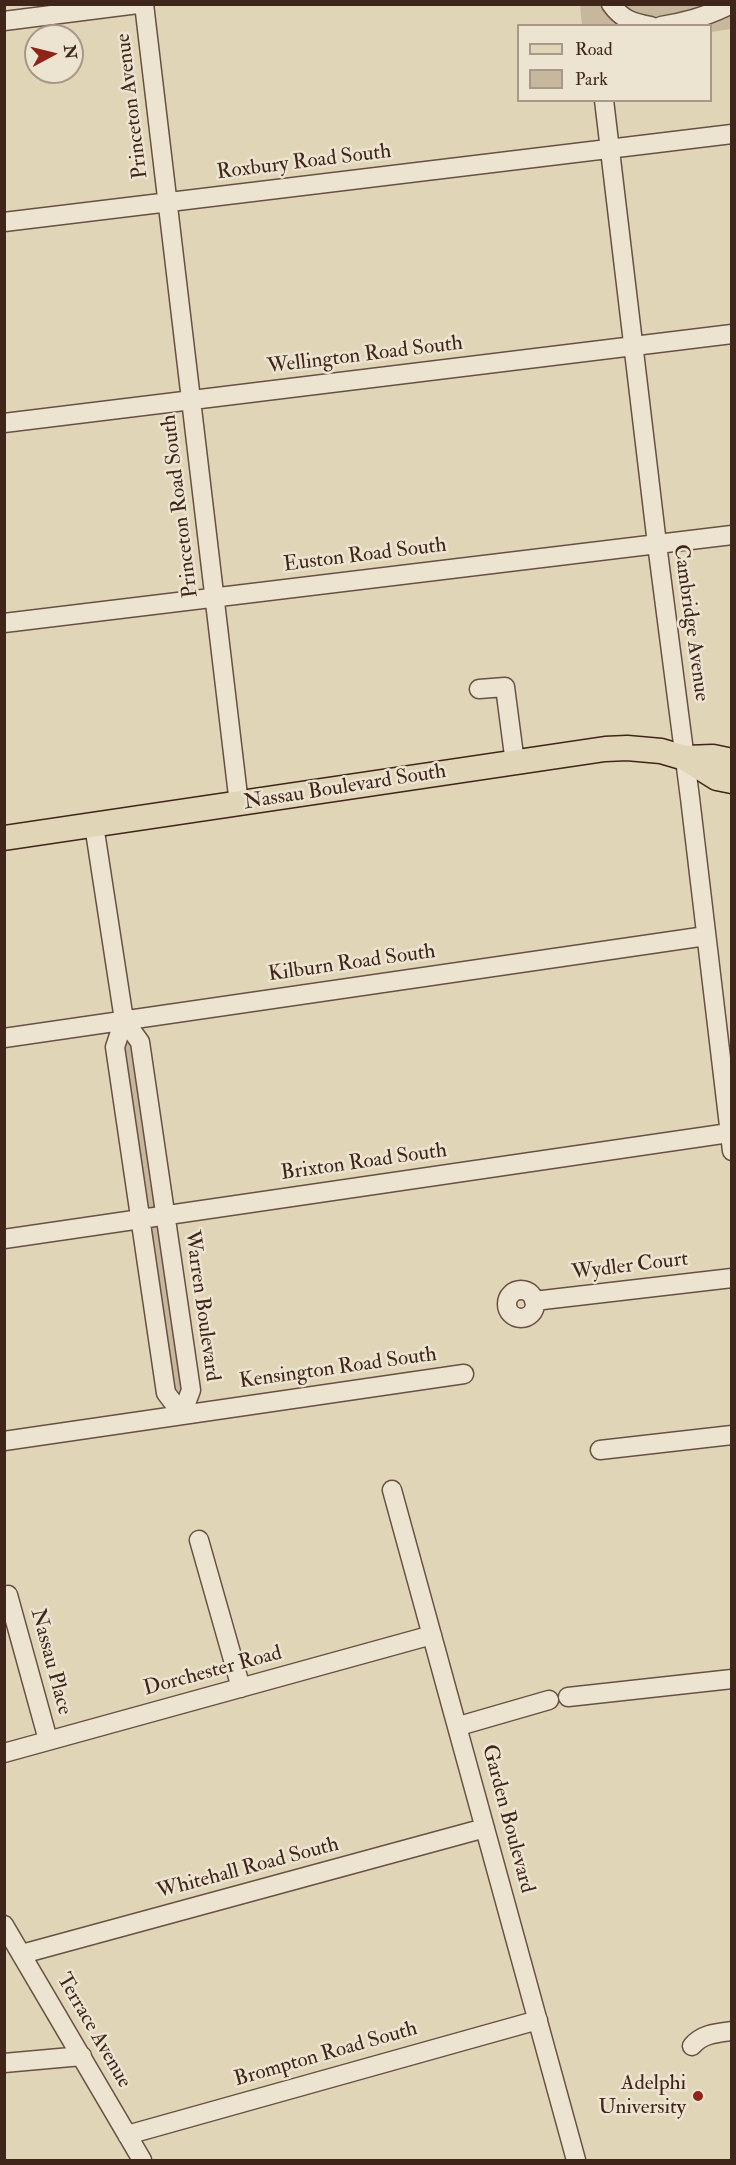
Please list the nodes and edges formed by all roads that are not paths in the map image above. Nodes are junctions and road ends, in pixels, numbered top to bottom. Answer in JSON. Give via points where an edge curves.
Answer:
{"nodes":[{"id":1,"x":138,"y":4,"type":"edge"},
{"id":2,"x":144,"y":4,"type":"edge"},
{"id":3,"x":611,"y":4,"type":"edge"},
{"id":4,"x":732,"y":4,"type":"edge"},
{"id":5,"x":4,"y":21,"type":"edge"},
{"id":6,"x":634,"y":24,"type":"edge"},
{"id":7,"x":672,"y":24,"type":"edge"},
{"id":8,"x":604,"y":102,"type":"edge"},
{"id":9,"x":732,"y":134,"type":"edge"},
{"id":10,"x":610,"y":148,"type":"junction"},
{"id":11,"x":167,"y":202,"type":"junction"},
{"id":12,"x":4,"y":222,"type":"edge"},
{"id":13,"x":732,"y":334,"type":"edge"},
{"id":14,"x":633,"y":346,"type":"junction"},
{"id":15,"x":191,"y":400,"type":"junction"},
{"id":16,"x":4,"y":423,"type":"edge"},
{"id":17,"x":732,"y":534,"type":"edge"},
{"id":18,"x":657,"y":544,"type":"junction"},
{"id":19,"x":214,"y":597,"type":"junction"},
{"id":20,"x":4,"y":623,"type":"edge"},
{"id":21,"x":479,"y":689,"type":"dead end"},
{"id":22,"x":685,"y":758,"type":"junction"},
{"id":23,"x":732,"y":761,"type":"edge"},
{"id":24,"x":515,"y":763,"type":"junction"},
{"id":25,"x":732,"y":782,"type":"edge"},
{"id":26,"x":239,"y":804,"type":"junction"},
{"id":27,"x":94,"y":825,"type":"junction"},
{"id":28,"x":4,"y":838,"type":"edge"},
{"id":29,"x":706,"y":936,"type":"junction"},
{"id":30,"x":124,"y":1020,"type":"junction"},
{"id":31,"x":4,"y":1038,"type":"edge"},
{"id":32,"x":725,"y":1041,"type":"edge"},
{"id":33,"x":729,"y":1133,"type":"junction"},
{"id":34,"x":732,"y":1152,"type":"edge"},
{"id":35,"x":166,"y":1215,"type":"junction"},
{"id":36,"x":140,"y":1219,"type":"junction"},
{"id":37,"x":4,"y":1239,"type":"edge"},
{"id":38,"x":732,"y":1278,"type":"edge"},
{"id":39,"x":534,"y":1301,"type":"dead end"},
{"id":40,"x":464,"y":1374,"type":"dead end"},
{"id":41,"x":182,"y":1414,"type":"junction"},
{"id":42,"x":732,"y":1435,"type":"edge"},
{"id":43,"x":4,"y":1441,"type":"edge"},
{"id":44,"x":600,"y":1450,"type":"dead end"},
{"id":45,"x":392,"y":1490,"type":"dead end"},
{"id":46,"x":199,"y":1540,"type":"dead end"},
{"id":47,"x":8,"y":1595,"type":"dead end"},
{"id":48,"x":432,"y":1635,"type":"junction"},
{"id":49,"x":732,"y":1679,"type":"edge"},
{"id":50,"x":241,"y":1688,"type":"junction"},
{"id":51,"x":568,"y":1697,"type":"dead end"},
{"id":52,"x":549,"y":1701,"type":"dead end"},
{"id":53,"x":459,"y":1726,"type":"junction"},
{"id":54,"x":48,"y":1740,"type":"junction"},
{"id":55,"x":4,"y":1753,"type":"edge"},
{"id":56,"x":485,"y":1828,"type":"junction"},
{"id":57,"x":4,"y":1925,"type":"edge"},
{"id":58,"x":22,"y":1954,"type":"junction"},
{"id":59,"x":538,"y":2020,"type":"junction"},
{"id":60,"x":732,"y":2031,"type":"edge"},
{"id":61,"x":692,"y":2046,"type":"dead end"},
{"id":62,"x":82,"y":2056,"type":"junction"},
{"id":63,"x":4,"y":2063,"type":"edge"},
{"id":64,"x":127,"y":2135,"type":"junction"},
{"id":65,"x":142,"y":2160,"type":"edge"},
{"id":66,"x":576,"y":2160,"type":"edge"}],
"edges":[{"from":1,"to":5,"type":"street"},
{"from":2,"to":11,"type":"street","name":"Princeton Avenue"},
{"from":3,"to":6,"type":"street","via":[[619,15]]},
{"from":4,"to":7,"type":"street"},
{"from":8,"to":10,"type":"street","name":"Cambridge Avenue"},
{"from":9,"to":10,"type":"street","name":"Roxbury Road South"},
{"from":10,"to":11,"type":"street","name":"Roxbury Road South"},
{"from":10,"to":14,"type":"street","name":"Cambridge Avenue"},
{"from":11,"to":12,"type":"street","name":"Roxbury Road South"},
{"from":11,"to":15,"type":"street","name":"Princeton Road South"},
{"from":13,"to":14,"type":"street","name":"Wellington Road South"},
{"from":14,"to":15,"type":"street","name":"Wellington Road South"},
{"from":14,"to":18,"type":"street","name":"Cambridge Avenue"},
{"from":15,"to":16,"type":"street","name":"Wellington Road South"},
{"from":15,"to":19,"type":"street","name":"Princeton Road South"},
{"from":17,"to":18,"type":"street","name":"Euston Road South"},
{"from":18,"to":19,"type":"street","name":"Euston Road South"},
{"from":18,"to":22,"type":"street","name":"Cambridge Avenue"},
{"from":19,"to":20,"type":"street","name":"Euston Road South"},
{"from":19,"to":26,"type":"street","name":"Princeton Road South"},
{"from":21,"to":24,"type":"street","via":[[505,687]]},
{"from":22,"to":23,"type":"main road"},
{"from":22,"to":24,"type":"main road","name":"Nassau Boulevard South","via":[[627,748]]},
{"from":22,"to":25,"type":"main road","via":[[717,778]]},
{"from":22,"to":29,"type":"street","name":"Cambridge Avenue"},
{"from":24,"to":26,"type":"main road","name":"Nassau Boulevard South"},
{"from":26,"to":27,"type":"main road","name":"Nassau Boulevard South"},
{"from":27,"to":28,"type":"main road","name":"Nassau Boulevard South"},
{"from":27,"to":30,"type":"street","name":"Warren Boulevard"},
{"from":29,"to":30,"type":"street","name":"Kilburn Road South"},
{"from":29,"to":32,"type":"street","name":"Cambridge Avenue"},
{"from":30,"to":31,"type":"street","name":"Kilburn Road South"},
{"from":30,"to":35,"type":"street","name":"Warren Boulevard","via":[[140,1042]]},
{"from":30,"to":36,"type":"street","name":"Warren Boulevard","via":[[116,1047]]},
{"from":32,"to":33,"type":"street","name":"Cambridge Avenue"},
{"from":33,"to":34,"type":"street","name":"Cambridge Avenue"},
{"from":33,"to":35,"type":"street","name":"Brixton Road South"},
{"from":35,"to":36,"type":"street","name":"Brixton Road South"},
{"from":35,"to":41,"type":"street","name":"Warren Boulevard","via":[[192,1390]]},
{"from":36,"to":37,"type":"street","name":"Brixton Road South"},
{"from":36,"to":41,"type":"street","name":"Warren Boulevard","via":[[166,1393]]},
{"from":38,"to":39,"type":"street","name":"Wydler Court"},
{"from":40,"to":41,"type":"street","name":"Kensington Road South"},
{"from":41,"to":43,"type":"street","name":"Kensington Road South"},
{"from":42,"to":44,"type":"street"},
{"from":45,"to":48,"type":"street","name":"Garden Boulevard"},
{"from":46,"to":50,"type":"street"},
{"from":47,"to":54,"type":"street","name":"Nassau Place"},
{"from":48,"to":50,"type":"street","name":"Dorchester Road"},
{"from":48,"to":53,"type":"street","name":"Garden Boulevard"},
{"from":49,"to":51,"type":"street"},
{"from":50,"to":54,"type":"street","name":"Dorchester Road"},
{"from":52,"to":53,"type":"street"},
{"from":53,"to":56,"type":"street","name":"Garden Boulevard"},
{"from":54,"to":55,"type":"street","name":"Dorchester Road"},
{"from":56,"to":58,"type":"street","name":"Whitehall Road South"},
{"from":56,"to":59,"type":"street","name":"Garden Boulevard"},
{"from":57,"to":58,"type":"street","name":"Terrace Avenue"},
{"from":58,"to":62,"type":"street","name":"Terrace Avenue"},
{"from":59,"to":64,"type":"street","name":"Brompton Road South"},
{"from":59,"to":66,"type":"street","name":"Garden Boulevard"},
{"from":60,"to":61,"type":"street","via":[[706,2035]]},
{"from":62,"to":63,"type":"street"},
{"from":62,"to":64,"type":"street","name":"Terrace Avenue"},
{"from":64,"to":65,"type":"street","name":"Terrace Avenue"}]}
